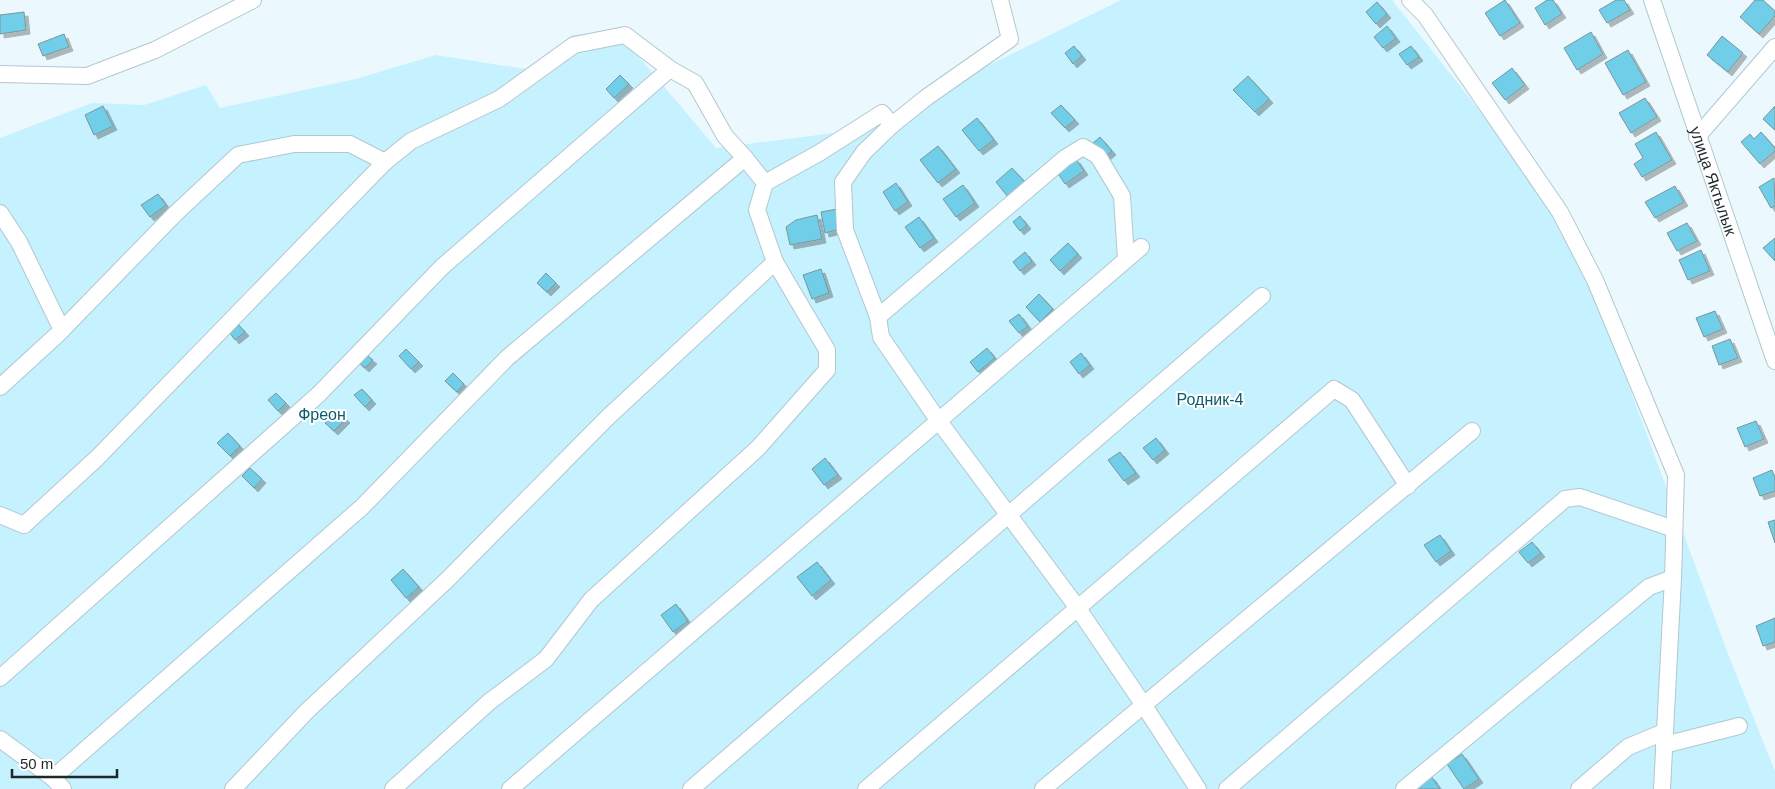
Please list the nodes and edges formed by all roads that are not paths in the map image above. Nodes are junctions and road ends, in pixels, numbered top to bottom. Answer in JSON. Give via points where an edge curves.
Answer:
{"nodes":[{"id":1,"x":252,"y":0,"type":"edge"},
{"id":2,"x":1000,"y":0,"type":"edge"},
{"id":3,"x":1410,"y":0,"type":"edge"},
{"id":4,"x":1652,"y":0,"type":"edge"},
{"id":5,"x":1775,"y":46,"type":"edge"},
{"id":6,"x":670,"y":69,"type":"junction"},
{"id":7,"x":0,"y":74,"type":"edge"},
{"id":8,"x":892,"y":125,"type":"junction"},
{"id":9,"x":1697,"y":137,"type":"junction"},
{"id":10,"x":745,"y":158,"type":"junction"},
{"id":11,"x":385,"y":162,"type":"junction"},
{"id":12,"x":765,"y":183,"type":"junction"},
{"id":13,"x":0,"y":213,"type":"edge"},
{"id":14,"x":1141,"y":247,"type":"dead end"},
{"id":15,"x":1126,"y":259,"type":"junction"},
{"id":16,"x":775,"y":262,"type":"junction"},
{"id":17,"x":1262,"y":296,"type":"dead end"},
{"id":18,"x":878,"y":317,"type":"junction"},
{"id":19,"x":62,"y":330,"type":"junction"},
{"id":20,"x":1775,"y":361,"type":"edge"},
{"id":21,"x":0,"y":387,"type":"edge"},
{"id":22,"x":938,"y":420,"type":"junction"},
{"id":23,"x":1472,"y":431,"type":"dead end"},
{"id":24,"x":1408,"y":486,"type":"junction"},
{"id":25,"x":0,"y":515,"type":"edge"},
{"id":26,"x":1009,"y":516,"type":"junction"},
{"id":27,"x":1674,"y":529,"type":"junction"},
{"id":28,"x":1673,"y":578,"type":"junction"},
{"id":29,"x":1077,"y":607,"type":"junction"},
{"id":30,"x":0,"y":678,"type":"edge"},
{"id":31,"x":1144,"y":704,"type":"junction"},
{"id":32,"x":1739,"y":726,"type":"dead end"},
{"id":33,"x":1664,"y":738,"type":"junction"},
{"id":34,"x":0,"y":739,"type":"edge"},
{"id":35,"x":58,"y":784,"type":"edge"},
{"id":36,"x":233,"y":789,"type":"edge"},
{"id":37,"x":393,"y":789,"type":"edge"},
{"id":38,"x":510,"y":789,"type":"edge"},
{"id":39,"x":691,"y":789,"type":"edge"},
{"id":40,"x":866,"y":789,"type":"edge"},
{"id":41,"x":1043,"y":789,"type":"edge"},
{"id":42,"x":1198,"y":789,"type":"edge"},
{"id":43,"x":1227,"y":789,"type":"edge"},
{"id":44,"x":1404,"y":789,"type":"edge"},
{"id":45,"x":1579,"y":789,"type":"edge"},
{"id":46,"x":1662,"y":789,"type":"edge"}],
"edges":[{"from":1,"to":7,"type":"street","via":[[155,50],[87,76]]},
{"from":2,"to":8,"type":"street","via":[[1010,39]]},
{"from":3,"to":27,"type":"street","via":[[1426,15],[1560,212],[1595,280],[1676,475]]},
{"from":4,"to":9,"type":"street","name":"улица Яктылык"},
{"from":5,"to":9,"type":"street"},
{"from":6,"to":10,"type":"street","via":[[695,82],[725,136]]},
{"from":6,"to":11,"type":"street","via":[[625,36],[574,45],[499,99],[411,141]]},
{"from":6,"to":30,"type":"street","via":[[442,267],[319,394]]},
{"from":8,"to":12,"type":"street","via":[[882,113]]},
{"from":8,"to":18,"type":"street","via":[[864,152],[843,182],[845,230]]},
{"from":9,"to":20,"type":"street","name":"улица Яктылык"},
{"from":10,"to":12,"type":"street"},
{"from":10,"to":35,"type":"street","via":[[507,358],[362,507]]},
{"from":11,"to":19,"type":"street","via":[[350,144],[294,144],[238,155],[176,213]]},
{"from":11,"to":25,"type":"street","via":[[97,458],[24,525]]},
{"from":12,"to":16,"type":"street","via":[[757,210]]},
{"from":13,"to":19,"type":"street","via":[[19,242]]},
{"from":14,"to":15,"type":"street"},
{"from":15,"to":18,"type":"street","via":[[1122,196],[1098,156],[1083,146]]},
{"from":15,"to":22,"type":"street"},
{"from":16,"to":36,"type":"street","via":[[607,418],[447,580],[308,711]]},
{"from":16,"to":37,"type":"street","via":[[827,350],[827,370],[758,448],[591,600],[546,659],[489,702]]},
{"from":17,"to":26,"type":"street"},
{"from":18,"to":22,"type":"street","via":[[881,337]]},
{"from":19,"to":21,"type":"street"},
{"from":22,"to":26,"type":"street"},
{"from":22,"to":38,"type":"street"},
{"from":23,"to":24,"type":"street"},
{"from":24,"to":29,"type":"street","via":[[1352,400],[1334,389]]},
{"from":24,"to":31,"type":"street"},
{"from":26,"to":29,"type":"street"},
{"from":26,"to":39,"type":"street"},
{"from":27,"to":28,"type":"street"},
{"from":27,"to":43,"type":"street","via":[[1580,497],[1566,499]]},
{"from":28,"to":33,"type":"street"},
{"from":28,"to":44,"type":"street","via":[[1649,587]]},
{"from":29,"to":31,"type":"street"},
{"from":29,"to":40,"type":"street"},
{"from":31,"to":41,"type":"street"},
{"from":31,"to":42,"type":"street"},
{"from":32,"to":33,"type":"street"},
{"from":33,"to":45,"type":"street","via":[[1628,747]]},
{"from":33,"to":46,"type":"street"},
{"from":34,"to":35,"type":"street"}]}
